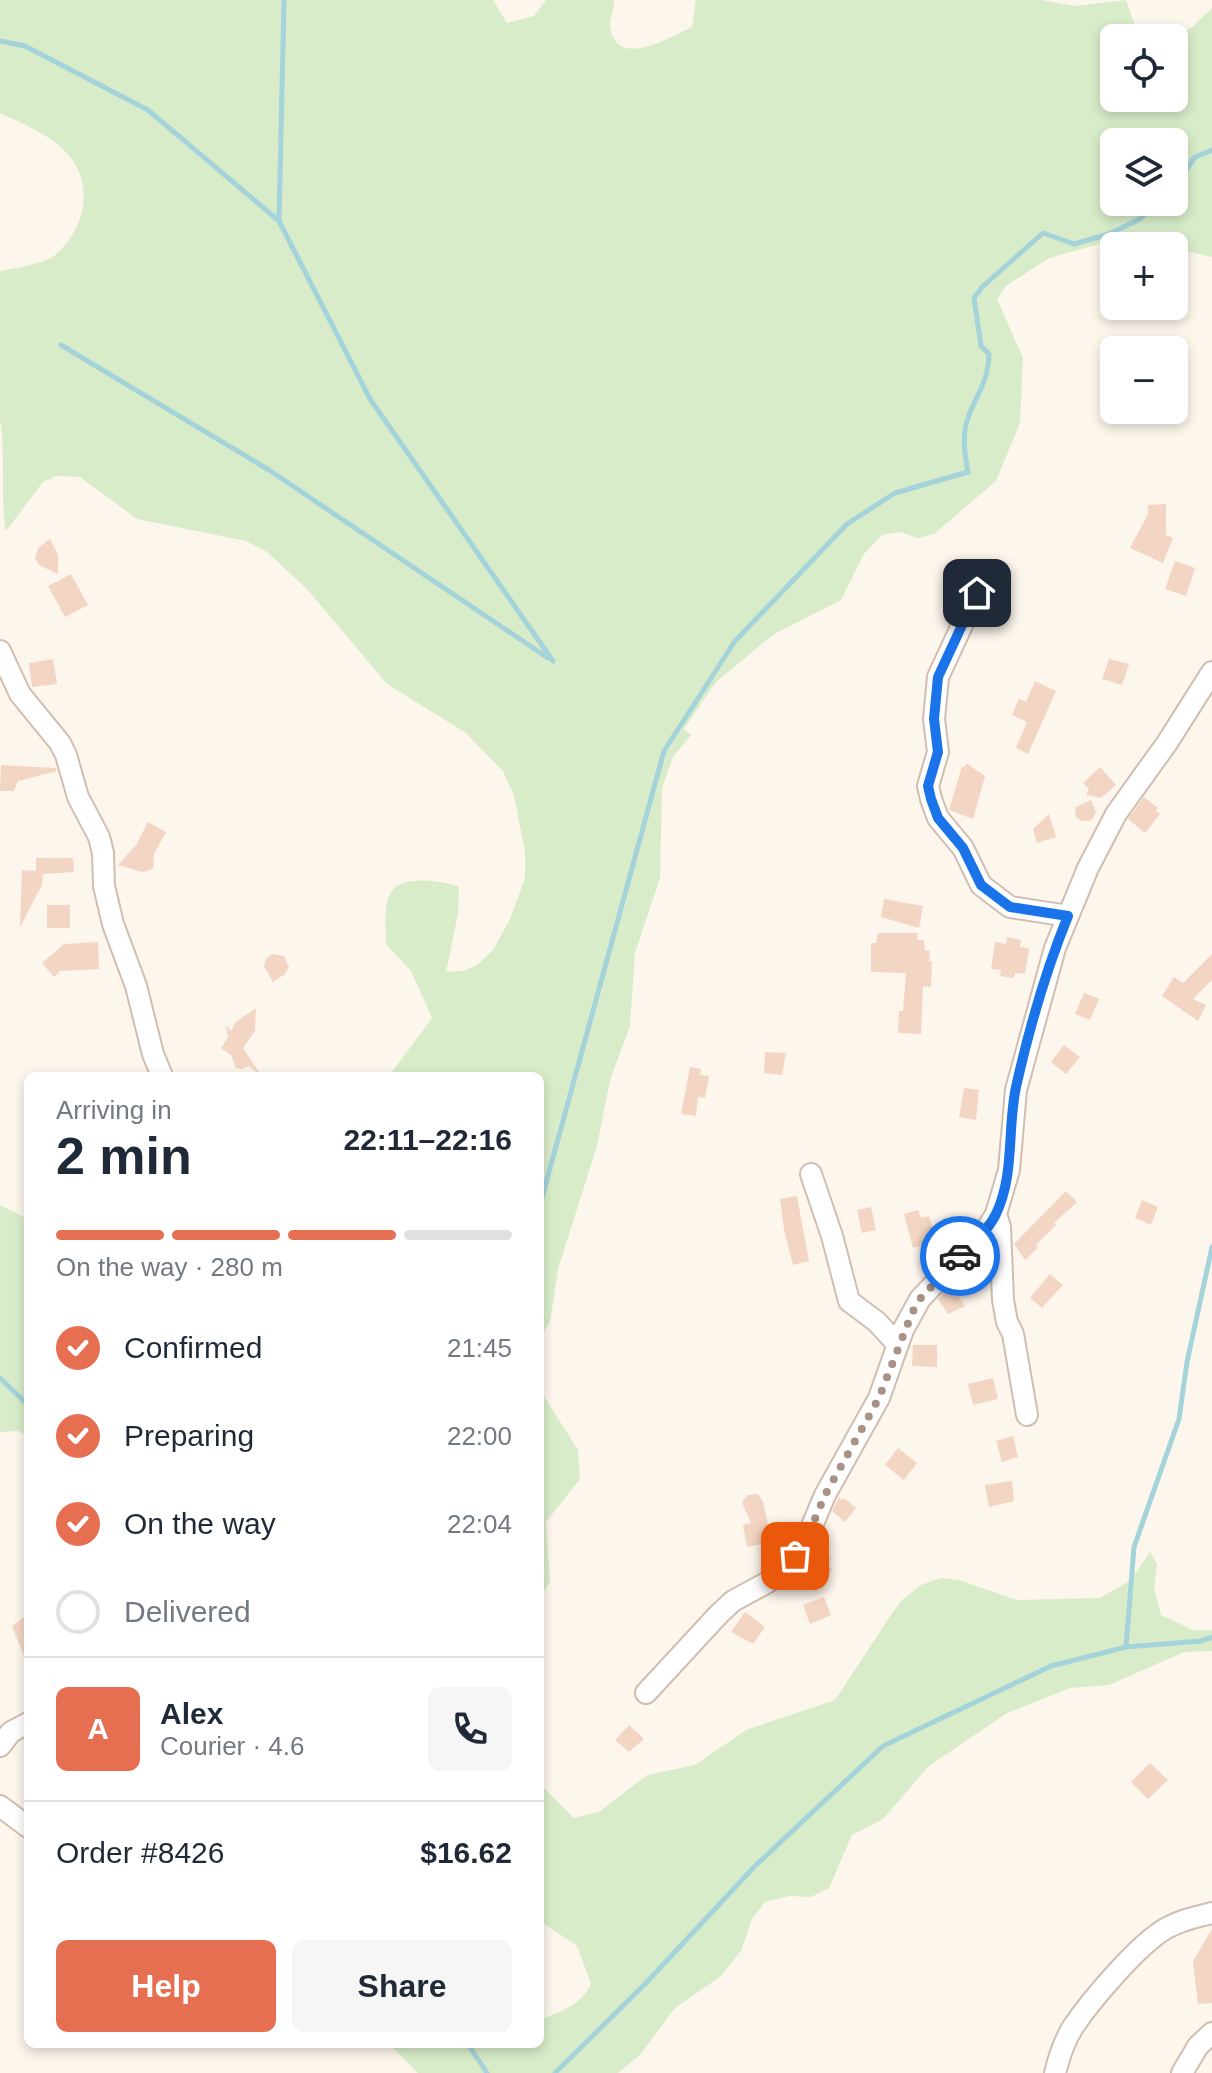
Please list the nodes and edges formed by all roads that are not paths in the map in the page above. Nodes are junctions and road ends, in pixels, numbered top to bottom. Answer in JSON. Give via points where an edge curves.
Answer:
{"nodes":[{"id":1,"x":977,"y":593,"type":"dead end"},
{"id":2,"x":0,"y":651,"type":"edge"},
{"id":3,"x":1212,"y":672,"type":"edge"},
{"id":4,"x":1068,"y":916,"type":"junction"},
{"id":5,"x":160,"y":1072,"type":"edge"},
{"id":6,"x":811,"y":1174,"type":"dead end"},
{"id":7,"x":996,"y":1214,"type":"junction"},
{"id":8,"x":898,"y":1345,"type":"junction"},
{"id":9,"x":1027,"y":1415,"type":"dead end"},
{"id":10,"x":646,"y":1693,"type":"dead end"},
{"id":11,"x":24,"y":1725,"type":"edge"},
{"id":12,"x":0,"y":1746,"type":"edge"},
{"id":13,"x":0,"y":1806,"type":"edge"},
{"id":14,"x":24,"y":1824,"type":"edge"},
{"id":15,"x":1212,"y":1913,"type":"edge"},
{"id":16,"x":1212,"y":2033,"type":"edge"},
{"id":17,"x":1055,"y":2073,"type":"edge"},
{"id":18,"x":1182,"y":2073,"type":"edge"}],
"edges":[{"from":1,"to":4,"type":"street","via":[[938,677],[938,752],[928,786],[931,799],[981,885],[1010,907]]},
{"from":2,"to":5,"type":"street","via":[[20,694],[60,743],[78,797],[102,843],[113,924]]},
{"from":3,"to":4,"type":"street","via":[[1116,814]]},
{"from":4,"to":7,"type":"street","via":[[1016,1090],[1009,1170]]},
{"from":6,"to":8,"type":"street","via":[[849,1301]]},
{"from":7,"to":8,"type":"street","via":[[920,1299]]},
{"from":7,"to":9,"type":"street","via":[[1005,1314]]},
{"from":8,"to":10,"type":"street","via":[[879,1398],[804,1545],[768,1582],[719,1614]]},
{"from":11,"to":12,"type":"street"},
{"from":13,"to":14,"type":"street"},
{"from":15,"to":17,"type":"street","via":[[1164,1929],[1131,1960],[1073,2028]]},
{"from":16,"to":18,"type":"street"}]}
